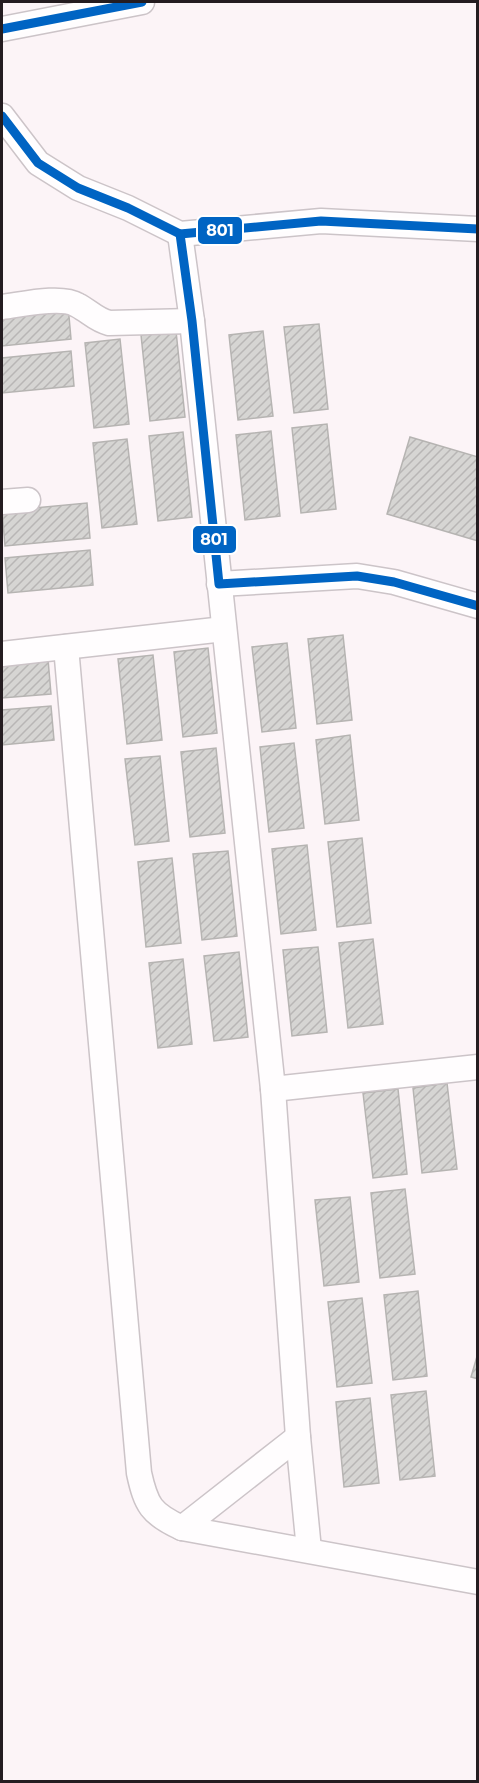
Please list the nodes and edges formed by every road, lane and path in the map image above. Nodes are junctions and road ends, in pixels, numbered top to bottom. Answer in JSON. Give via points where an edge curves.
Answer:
{"nodes":[{"id":1,"x":142,"y":2,"type":"edge"},
{"id":2,"x":2,"y":29,"type":"edge"},
{"id":3,"x":2,"y":116,"type":"edge"},
{"id":4,"x":477,"y":229,"type":"edge"},
{"id":5,"x":180,"y":234,"type":"junction"},
{"id":6,"x":2,"y":307,"type":"edge"},
{"id":7,"x":192,"y":321,"type":"junction"},
{"id":8,"x":28,"y":500,"type":"dead end"},
{"id":9,"x":2,"y":502,"type":"edge"},
{"id":10,"x":219,"y":584,"type":"junction"},
{"id":11,"x":477,"y":606,"type":"edge"},
{"id":12,"x":224,"y":629,"type":"junction"},
{"id":13,"x":66,"y":647,"type":"junction"},
{"id":14,"x":2,"y":654,"type":"edge"},
{"id":15,"x":477,"y":1067,"type":"edge"},
{"id":16,"x":273,"y":1089,"type":"junction"},
{"id":17,"x":298,"y":1437,"type":"junction"},
{"id":18,"x":182,"y":1528,"type":"junction"},
{"id":19,"x":309,"y":1551,"type":"junction"},
{"id":20,"x":477,"y":1582,"type":"edge"}],
"edges":[{"from":1,"to":2,"type":"street"},
{"from":3,"to":5,"type":"street","via":[[38,163],[78,188]]},
{"from":4,"to":5,"type":"street","via":[[321,221]]},
{"from":5,"to":7,"type":"street"},
{"from":6,"to":7,"type":"street","via":[[62,300],[75,303],[99,321],[109,323]]},
{"from":7,"to":10,"type":"street"},
{"from":8,"to":9,"type":"street"},
{"from":10,"to":11,"type":"street","via":[[357,576],[394,582]]},
{"from":10,"to":12,"type":"street"},
{"from":12,"to":13,"type":"street"},
{"from":12,"to":16,"type":"street"},
{"from":13,"to":14,"type":"street"},
{"from":13,"to":18,"type":"street","via":[[139,1473],[145,1500],[165,1520]]},
{"from":15,"to":16,"type":"street"},
{"from":16,"to":17,"type":"street"},
{"from":17,"to":18,"type":"street"},
{"from":17,"to":19,"type":"street"},
{"from":18,"to":19,"type":"street"},
{"from":19,"to":20,"type":"street"}]}
